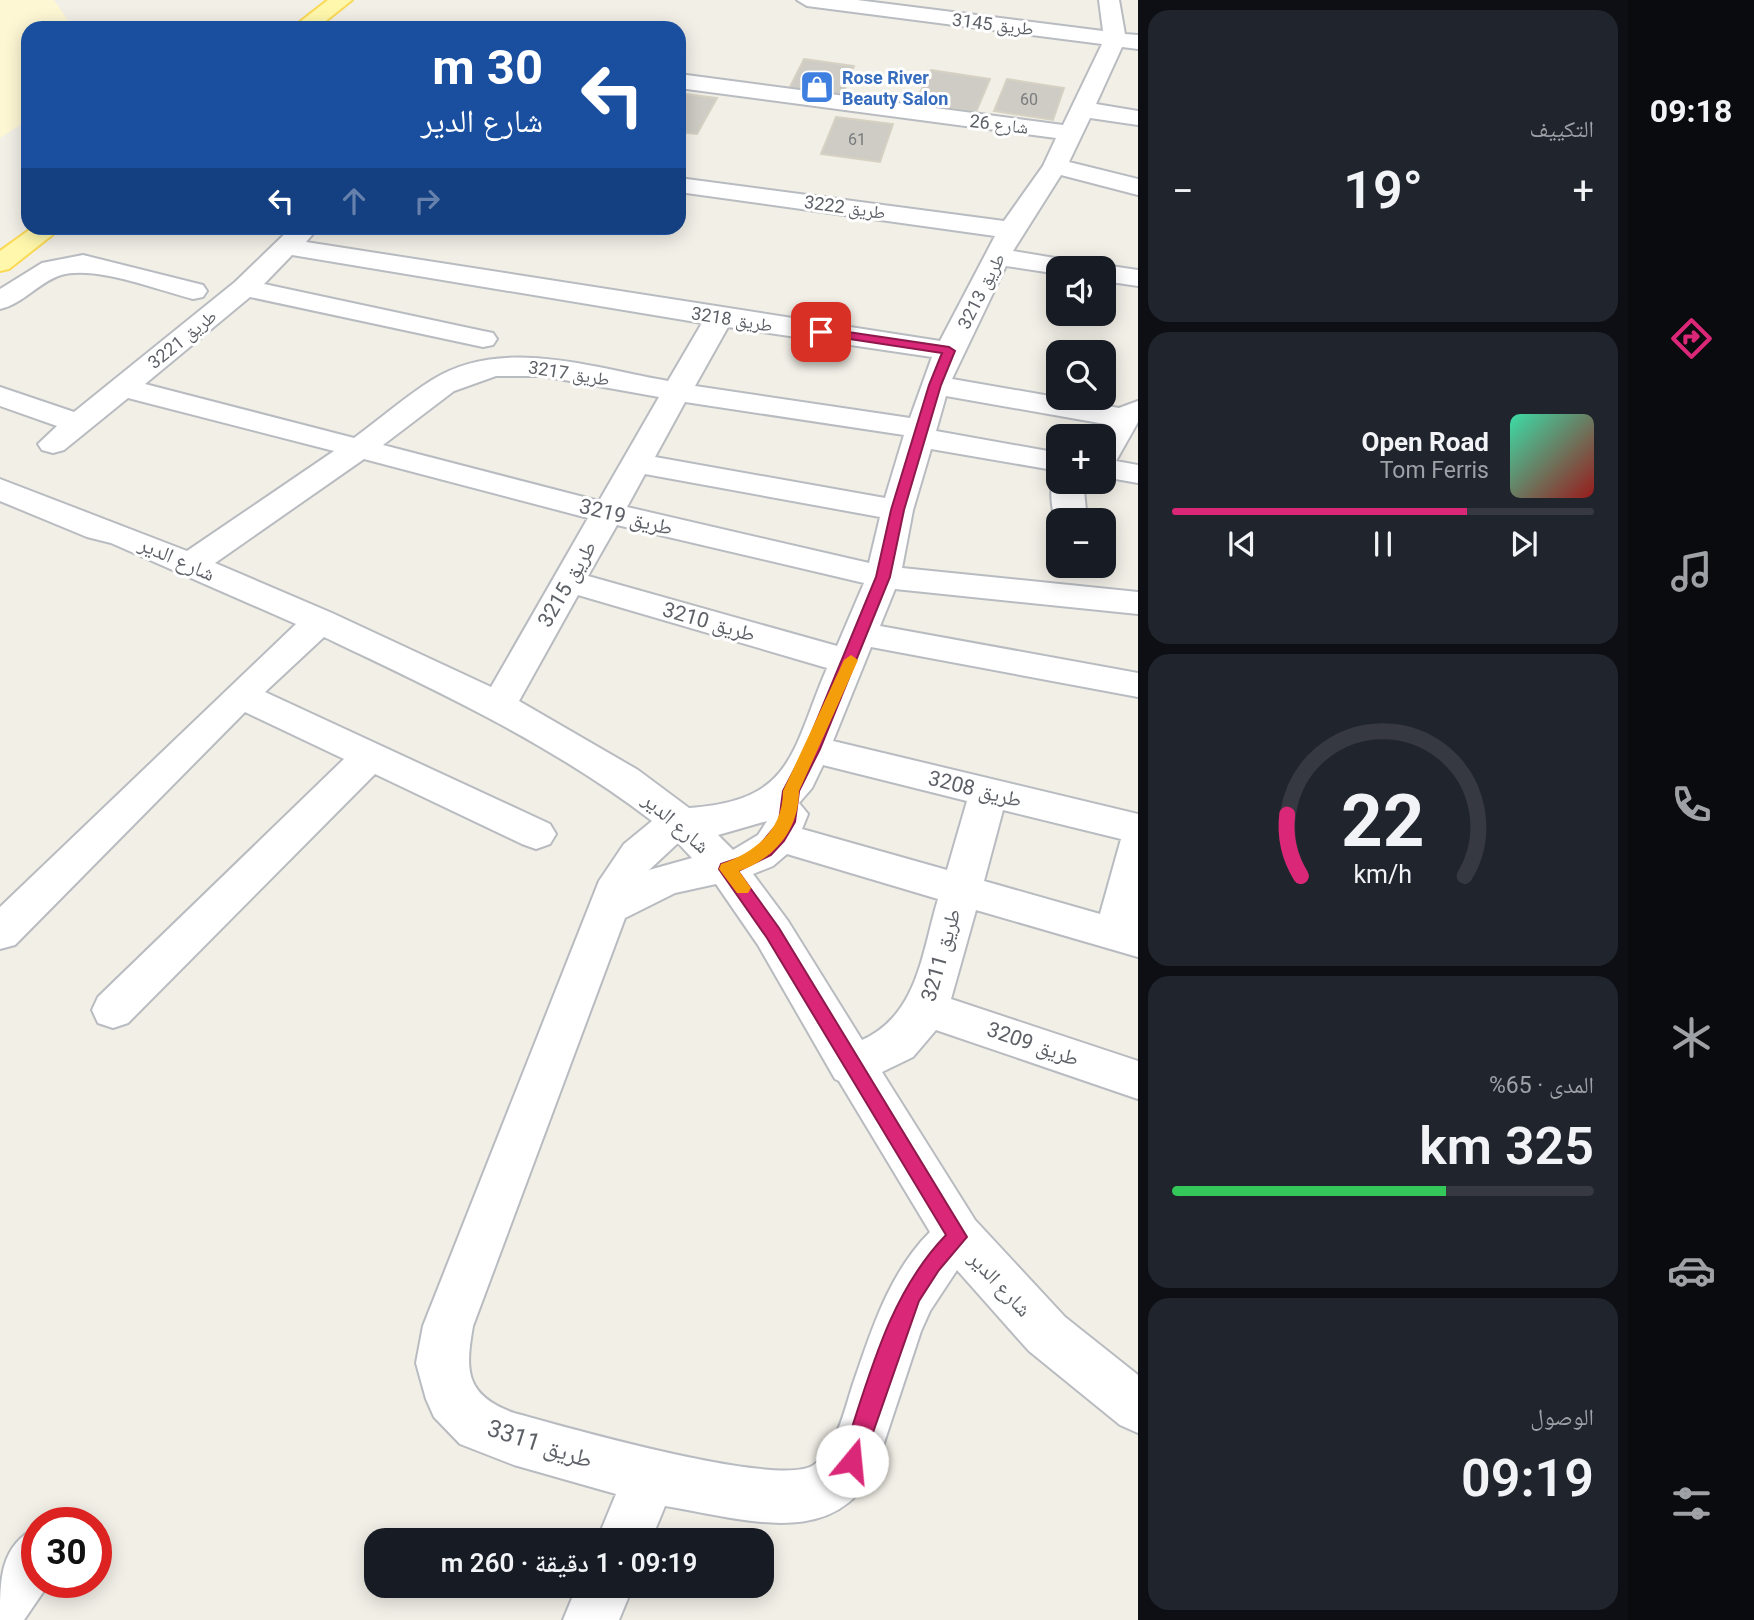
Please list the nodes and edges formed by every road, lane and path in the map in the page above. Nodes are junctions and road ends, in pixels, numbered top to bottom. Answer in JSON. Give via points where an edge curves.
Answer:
{"nodes":[{"id":1,"x":342,"y":0,"type":"edge"},
{"id":2,"x":807,"y":0,"type":"edge"},
{"id":3,"x":1109,"y":0,"type":"edge"},
{"id":4,"x":313,"y":21,"type":"edge"},
{"id":5,"x":1126,"y":41,"type":"edge"},
{"id":6,"x":686,"y":82,"type":"edge"},
{"id":7,"x":1138,"y":118,"type":"edge"},
{"id":8,"x":1074,"y":121,"type":"junction"},
{"id":9,"x":1055,"y":166,"type":"junction"},
{"id":10,"x":686,"y":186,"type":"edge"},
{"id":11,"x":1138,"y":187,"type":"edge"},
{"id":12,"x":21,"y":230,"type":"edge"},
{"id":13,"x":38,"y":235,"type":"edge"},
{"id":14,"x":297,"y":237,"type":"edge"},
{"id":15,"x":1005,"y":243,"type":"junction"},
{"id":16,"x":0,"y":244,"type":"edge"},
{"id":17,"x":1046,"y":259,"type":"edge"},
{"id":18,"x":0,"y":263,"type":"edge"},
{"id":19,"x":1116,"y":275,"type":"edge"},
{"id":20,"x":1138,"y":278,"type":"edge"},
{"id":21,"x":245,"y":288,"type":"junction"},
{"id":22,"x":193,"y":291,"type":"dead end"},
{"id":23,"x":0,"y":301,"type":"edge"},
{"id":24,"x":499,"y":311,"type":"junction"},
{"id":25,"x":719,"y":317,"type":"junction"},
{"id":26,"x":949,"y":351,"type":"junction"},
{"id":27,"x":492,"y":367,"type":"junction"},
{"id":28,"x":935,"y":385,"type":"junction"},
{"id":29,"x":122,"y":387,"type":"junction"},
{"id":30,"x":678,"y":392,"type":"junction"},
{"id":31,"x":0,"y":396,"type":"edge"},
{"id":32,"x":1131,"y":414,"type":"edge"},
{"id":33,"x":78,"y":424,"type":"junction"},
{"id":34,"x":922,"y":434,"type":"junction"},
{"id":35,"x":1116,"y":437,"type":"edge"},
{"id":36,"x":53,"y":444,"type":"dead end"},
{"id":37,"x":361,"y":447,"type":"junction"},
{"id":38,"x":1046,"y":459,"type":"edge"},
{"id":39,"x":636,"y":463,"type":"junction"},
{"id":40,"x":0,"y":464,"type":"edge"},
{"id":41,"x":1116,"y":470,"type":"edge"},
{"id":42,"x":1138,"y":474,"type":"edge"},
{"id":43,"x":0,"y":489,"type":"edge"},
{"id":44,"x":897,"y":510,"type":"junction"},
{"id":45,"x":608,"y":513,"type":"junction"},
{"id":46,"x":122,"y":536,"type":"junction"},
{"id":47,"x":190,"y":565,"type":"junction"},
{"id":48,"x":883,"y":577,"type":"junction"},
{"id":49,"x":1078,"y":578,"type":"edge"},
{"id":50,"x":568,"y":581,"type":"junction"},
{"id":51,"x":1080,"y":598,"type":"junction"},
{"id":52,"x":1138,"y":603,"type":"edge"},
{"id":53,"x":320,"y":621,"type":"junction"},
{"id":54,"x":856,"y":648,"type":"junction"},
{"id":55,"x":1138,"y":685,"type":"edge"},
{"id":56,"x":240,"y":695,"type":"junction"},
{"id":57,"x":498,"y":705,"type":"junction"},
{"id":58,"x":813,"y":749,"type":"junction"},
{"id":59,"x":370,"y":756,"type":"junction"},
{"id":60,"x":791,"y":791,"type":"junction"},
{"id":61,"x":989,"y":792,"type":"junction"},
{"id":62,"x":683,"y":824,"type":"junction"},
{"id":63,"x":1138,"y":829,"type":"edge"},
{"id":64,"x":536,"y":834,"type":"dead end"},
{"id":65,"x":779,"y":837,"type":"junction"},
{"id":66,"x":1138,"y":845,"type":"edge"},
{"id":67,"x":727,"y":869,"type":"junction"},
{"id":68,"x":960,"y":888,"type":"junction"},
{"id":69,"x":610,"y":907,"type":"junction"},
{"id":70,"x":0,"y":933,"type":"edge"},
{"id":71,"x":1127,"y":938,"type":"edge"},
{"id":72,"x":927,"y":1009,"type":"junction"},
{"id":73,"x":113,"y":1010,"type":"dead end"},
{"id":74,"x":851,"y":1066,"type":"junction"},
{"id":75,"x":1138,"y":1080,"type":"edge"},
{"id":76,"x":958,"y":1237,"type":"junction"},
{"id":77,"x":1138,"y":1407,"type":"edge"},
{"id":78,"x":650,"y":1478,"type":"junction"},
{"id":79,"x":629,"y":1528,"type":"edge"},
{"id":80,"x":21,"y":1576,"type":"edge"},
{"id":81,"x":600,"y":1598,"type":"edge"},
{"id":82,"x":0,"y":1606,"type":"edge"},
{"id":83,"x":591,"y":1620,"type":"edge"}],
"edges":[{"from":1,"to":4,"type":"main road"},
{"from":2,"to":5,"type":"street","name":"طريق 3145"},
{"from":3,"to":5,"type":"street"},
{"from":5,"to":8,"type":"street","name":"طريق 3213"},
{"from":6,"to":8,"type":"street","name":"شارع 26"},
{"from":7,"to":8,"type":"street","name":"شارع 26"},
{"from":8,"to":9,"type":"street","name":"طريق 3213"},
{"from":9,"to":11,"type":"street"},
{"from":9,"to":15,"type":"street","name":"طريق 3213"},
{"from":10,"to":15,"type":"street","name":"طريق 3222"},
{"from":12,"to":16,"type":"main road"},
{"from":13,"to":18,"type":"main road"},
{"from":14,"to":21,"type":"street","name":"طريق 3221"},
{"from":14,"to":24,"type":"street","name":"طريق 3218"},
{"from":15,"to":17,"type":"street","name":"طريق 3222"},
{"from":15,"to":26,"type":"street","name":"طريق 3213"},
{"from":19,"to":20,"type":"street"},
{"from":21,"to":24,"type":"street","name":"طريق 3218"},
{"from":21,"to":29,"type":"street","name":"طريق 3221"},
{"from":22,"to":23,"type":"street","via":[[83,263],[51,269]]},
{"from":24,"to":25,"type":"street","name":"طريق 3218"},
{"from":24,"to":27,"type":"street","via":[[480,352]]},
{"from":25,"to":26,"type":"street","name":"طريق 3218"},
{"from":25,"to":30,"type":"street","name":"طريق 3215"},
{"from":26,"to":28,"type":"street","name":"طريق 3213"},
{"from":27,"to":30,"type":"street","name":"طريق 3217","via":[[542,367]]},
{"from":27,"to":37,"type":"street","name":"طريق 3217","via":[[444,385]]},
{"from":28,"to":32,"type":"street"},
{"from":28,"to":34,"type":"street","name":"طريق 3213"},
{"from":29,"to":33,"type":"street","name":"طريق 3221"},
{"from":29,"to":37,"type":"street","name":"طريق 3219"},
{"from":30,"to":34,"type":"street","name":"طريق 3217"},
{"from":30,"to":39,"type":"street","name":"طريق 3215"},
{"from":31,"to":33,"type":"street"},
{"from":32,"to":35,"type":"street"},
{"from":33,"to":36,"type":"street","name":"طريق 3221"},
{"from":34,"to":38,"type":"street","name":"طريق 3217"},
{"from":34,"to":44,"type":"street","name":"طريق 3213"},
{"from":37,"to":45,"type":"street","name":"طريق 3219"},
{"from":37,"to":47,"type":"street","name":"طريق 3217"},
{"from":39,"to":44,"type":"street"},
{"from":39,"to":45,"type":"street","name":"طريق 3215"},
{"from":40,"to":46,"type":"street","name":"شارع الدير","via":[[87,509]]},
{"from":41,"to":42,"type":"street"},
{"from":43,"to":46,"type":"street","name":"شارع الدير"},
{"from":44,"to":48,"type":"street","name":"طريق 3213"},
{"from":45,"to":48,"type":"street","name":"طريق 3219"},
{"from":45,"to":50,"type":"street","name":"طريق 3215"},
{"from":46,"to":47,"type":"street","name":"شارع الدير"},
{"from":47,"to":53,"type":"street","name":"شارع الدير"},
{"from":48,"to":51,"type":"street","name":"طريق 3219"},
{"from":48,"to":54,"type":"street","name":"طريق 3213"},
{"from":49,"to":51,"type":"street"},
{"from":50,"to":54,"type":"street","name":"طريق 3210"},
{"from":50,"to":57,"type":"street","name":"طريق 3215"},
{"from":51,"to":52,"type":"street","name":"طريق 3219"},
{"from":53,"to":56,"type":"street"},
{"from":53,"to":57,"type":"street","name":"شارع الدير"},
{"from":54,"to":55,"type":"street","name":"طريق 3210"},
{"from":54,"to":58,"type":"street","name":"طريق 3213"},
{"from":56,"to":59,"type":"street"},
{"from":56,"to":70,"type":"street"},
{"from":57,"to":62,"type":"street","name":"شارع الدير","via":[[625,780]]},
{"from":58,"to":60,"type":"street","name":"طريق 3213"},
{"from":58,"to":61,"type":"street","name":"طريق 3208"},
{"from":59,"to":64,"type":"street"},
{"from":59,"to":73,"type":"street"},
{"from":60,"to":62,"type":"street","via":[[741,814]]},
{"from":60,"to":65,"type":"street","name":"طريق 3213","via":[[791,807]]},
{"from":61,"to":63,"type":"street","name":"طريق 3208"},
{"from":61,"to":68,"type":"street","name":"طريق 3211"},
{"from":62,"to":67,"type":"street","name":"شارع الدير"},
{"from":62,"to":69,"type":"street","name":"طريق 3311","via":[[656,838],[634,858]]},
{"from":65,"to":67,"type":"street","via":[[748,861]]},
{"from":65,"to":68,"type":"street","name":"طريق 3211"},
{"from":66,"to":71,"type":"street","name":"طريق 3211"},
{"from":67,"to":69,"type":"street","via":[[677,876]]},
{"from":67,"to":74,"type":"street","name":"شارع الدير","via":[[773,933]]},
{"from":68,"to":71,"type":"street","name":"طريق 3211"},
{"from":68,"to":72,"type":"street","name":"طريق 3211"},
{"from":69,"to":78,"type":"street","name":"طريق 3311","via":[[448,1326],[441,1363],[452,1399],[478,1426]]},
{"from":72,"to":74,"type":"street","name":"طريق 3211","via":[[898,1044]]},
{"from":72,"to":75,"type":"street","name":"طريق 3209"},
{"from":74,"to":76,"type":"street","name":"شارع الدير"},
{"from":76,"to":77,"type":"street","name":"شارع الدير","via":[[1047,1334]]},
{"from":76,"to":78,"type":"street","name":"طريق 3311","via":[[932,1263],[912,1295],[852,1461],[833,1484],[806,1496],[775,1497]]},
{"from":78,"to":79,"type":"street"},
{"from":80,"to":82,"type":"street"},
{"from":81,"to":83,"type":"street"}]}
